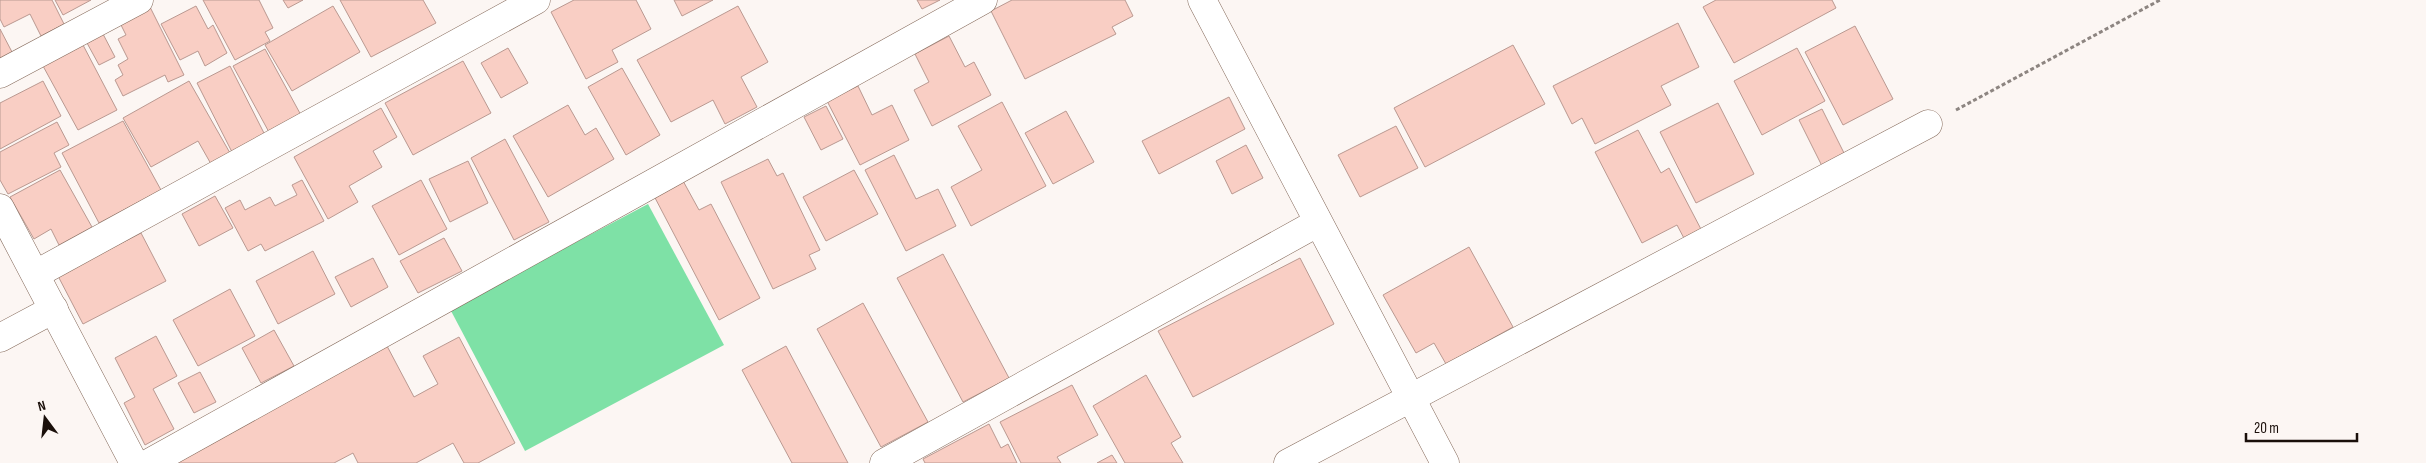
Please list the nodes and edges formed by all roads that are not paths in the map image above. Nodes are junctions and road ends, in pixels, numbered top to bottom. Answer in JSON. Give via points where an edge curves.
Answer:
{"nodes":[{"id":1,"x":139,"y":0,"type":"edge"},
{"id":2,"x":536,"y":0,"type":"edge"},
{"id":3,"x":983,"y":0,"type":"edge"},
{"id":4,"x":1202,"y":0,"type":"edge"},
{"id":5,"x":0,"y":74,"type":"edge"},
{"id":6,"x":1928,"y":124,"type":"road end"},
{"id":7,"x":0,"y":208,"type":"edge"},
{"id":8,"x":1317,"y":223,"type":"junction"},
{"id":9,"x":36,"y":274,"type":"junction"},
{"id":10,"x":54,"y":309,"type":"junction"},
{"id":11,"x":0,"y":338,"type":"edge"},
{"id":12,"x":1410,"y":398,"type":"junction"},
{"id":13,"x":134,"y":463,"type":"edge"},
{"id":14,"x":149,"y":463,"type":"edge"},
{"id":15,"x":884,"y":463,"type":"edge"},
{"id":16,"x":1288,"y":463,"type":"edge"},
{"id":17,"x":1445,"y":463,"type":"edge"}],
"edges":[{"from":1,"to":5,"type":"street"},
{"from":2,"to":9,"type":"street"},
{"from":3,"to":14,"type":"street"},
{"from":4,"to":8,"type":"street"},
{"from":6,"to":12,"type":"street"},
{"from":7,"to":9,"type":"street"},
{"from":8,"to":12,"type":"street"},
{"from":8,"to":15,"type":"street"},
{"from":9,"to":10,"type":"street"},
{"from":10,"to":11,"type":"street"},
{"from":10,"to":13,"type":"street"},
{"from":12,"to":16,"type":"street"},
{"from":12,"to":17,"type":"street"}]}
